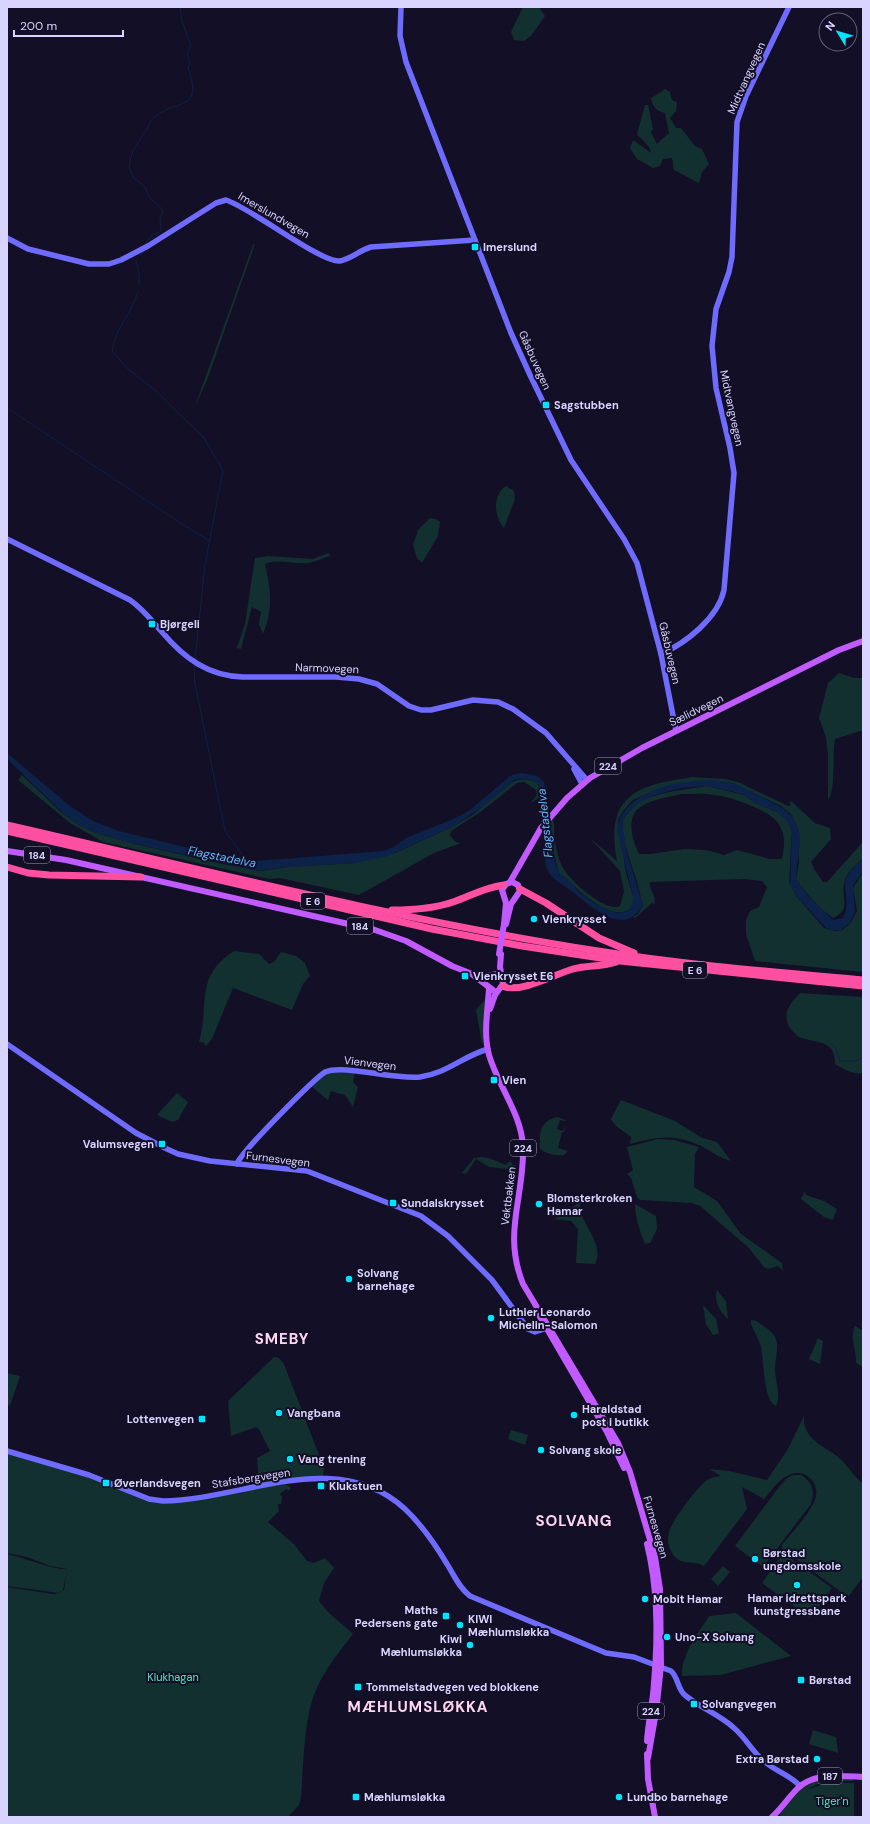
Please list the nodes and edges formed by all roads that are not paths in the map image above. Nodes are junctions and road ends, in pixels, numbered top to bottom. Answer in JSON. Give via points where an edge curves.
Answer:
{"nodes":[{"id":1,"x":401,"y":7,"type":"edge"},
{"id":2,"x":789,"y":7,"type":"edge"},
{"id":3,"x":7,"y":238,"type":"edge"},
{"id":4,"x":475,"y":240,"type":"junction"},
{"id":5,"x":7,"y":539,"type":"edge"},
{"id":6,"x":863,"y":641,"type":"edge"},
{"id":7,"x":661,"y":654,"type":"junction"},
{"id":8,"x":679,"y":730,"type":"junction"},
{"id":9,"x":585,"y":782,"type":"junction"},
{"id":10,"x":7,"y":825,"type":"edge"},
{"id":11,"x":7,"y":831,"type":"edge"},
{"id":12,"x":7,"y":850,"type":"edge"},
{"id":13,"x":519,"y":866,"type":"junction"},
{"id":14,"x":7,"y":868,"type":"edge"},
{"id":15,"x":141,"y":877,"type":"junction"},
{"id":16,"x":507,"y":884,"type":"junction"},
{"id":17,"x":519,"y":887,"type":"junction"},
{"id":18,"x":506,"y":898,"type":"junction"},
{"id":19,"x":515,"y":899,"type":"junction"},
{"id":20,"x":384,"y":912,"type":"junction"},
{"id":21,"x":505,"y":924,"type":"junction"},
{"id":22,"x":500,"y":954,"type":"junction"},
{"id":23,"x":650,"y":958,"type":"junction"},
{"id":24,"x":620,"y":961,"type":"junction"},
{"id":25,"x":472,"y":974,"type":"junction"},
{"id":26,"x":491,"y":975,"type":"junction"},
{"id":27,"x":502,"y":977,"type":"junction"},
{"id":28,"x":863,"y":980,"type":"edge"},
{"id":29,"x":488,"y":986,"type":"junction"},
{"id":30,"x":863,"y":986,"type":"edge"},
{"id":31,"x":500,"y":988,"type":"junction"},
{"id":32,"x":487,"y":1016,"type":"junction"},
{"id":33,"x":7,"y":1044,"type":"edge"},
{"id":34,"x":488,"y":1049,"type":"junction"},
{"id":35,"x":237,"y":1164,"type":"junction"},
{"id":36,"x":548,"y":1328,"type":"junction"},
{"id":37,"x":7,"y":1451,"type":"edge"},
{"id":38,"x":658,"y":1665,"type":"junction"},
{"id":39,"x":863,"y":1777,"type":"edge"},
{"id":40,"x":800,"y":1786,"type":"junction"},
{"id":41,"x":655,"y":1817,"type":"edge"},
{"id":42,"x":772,"y":1817,"type":"edge"}],
"edges":[{"from":1,"to":4,"type":"main road","name":"Gåsbuvegen","via":[[399,33],[403,52]]},
{"from":2,"to":7,"type":"main road","name":"Midtvangvegen","via":[[746,96],[737,122],[732,257],[717,306],[713,330],[712,353],[716,388],[734,473],[724,590],[719,605],[707,621]]},
{"from":3,"to":4,"type":"main road","name":"Imerslundvegen","via":[[28,249],[89,264],[109,264],[135,253],[216,203],[226,200],[332,260],[342,260],[363,249],[384,246]]},
{"from":4,"to":7,"type":"main road","name":"Gåsbuvegen","via":[[520,354],[565,449],[634,556]]},
{"from":5,"to":9,"type":"main road","name":"Narmovegen","via":[[130,600],[171,643],[198,665],[214,672],[233,677],[359,679],[377,684],[409,706],[421,710],[473,700],[492,701],[513,709],[539,727],[570,760]]},
{"from":6,"to":8,"type":"main road","name":"Sælidvegen","number":"224"},
{"from":7,"to":8,"type":"main road","name":"Gåsbuvegen"},
{"from":8,"to":9,"type":"main road","name":"Sælidvegen","number":"224","via":[[615,762]]},
{"from":9,"to":13,"type":"main road","name":"Sælidvegen","number":"224","via":[[550,816]]},
{"from":10,"to":20,"type":"highway","number":"E 6"},
{"from":11,"to":24,"type":"highway","number":"E 6","via":[[432,929]]},
{"from":12,"to":15,"type":"main road","number":"184"},
{"from":13,"to":16,"type":"main road","number":"224"},
{"from":13,"to":17,"type":"main road","number":"224"},
{"from":14,"to":15,"type":"highway","via":[[49,875]]},
{"from":15,"to":25,"type":"main road","number":"184","via":[[382,932]]},
{"from":16,"to":17,"type":"main road"},
{"from":16,"to":18,"type":"main road","number":"224","via":[[502,892]]},
{"from":16,"to":20,"type":"highway","number":"E 6","via":[[440,906]]},
{"from":17,"to":19,"type":"main road","number":"224","via":[[519,895]]},
{"from":17,"to":23,"type":"highway","number":"E 6","via":[[603,940]]},
{"from":18,"to":19,"type":"main road"},
{"from":18,"to":21,"type":"main road","number":"224"},
{"from":19,"to":21,"type":"main road","number":"224"},
{"from":20,"to":23,"type":"highway","number":"E 6","via":[[524,939]]},
{"from":21,"to":22,"type":"main road","number":"224","bridge":true},
{"from":22,"to":26,"type":"main road","number":"224"},
{"from":22,"to":27,"type":"main road","number":"224"},
{"from":23,"to":28,"type":"highway","number":"E 6"},
{"from":24,"to":30,"type":"highway","number":"E 6"},
{"from":24,"to":31,"type":"highway","number":"E 6","via":[[574,969],[523,986]]},
{"from":25,"to":26,"type":"main road","number":"184"},
{"from":25,"to":29,"type":"main road","number":"184"},
{"from":26,"to":27,"type":"main road","via":[[497,974]]},
{"from":26,"to":29,"type":"main road","number":"224","via":[[487,979]]},
{"from":27,"to":31,"type":"main road","number":"224"},
{"from":29,"to":31,"type":"main road"},
{"from":29,"to":32,"type":"main road","name":"Vektbakken","number":"224"},
{"from":31,"to":32,"type":"main road","name":"Vektbakken","number":"224"},
{"from":32,"to":34,"type":"main road","name":"Vektbakken","number":"224"},
{"from":33,"to":35,"type":"main road","name":"Furnesvegen","via":[[147,1140],[178,1154]]},
{"from":34,"to":35,"type":"main road","name":"Vienvegen","via":[[441,1072],[421,1076],[393,1076],[340,1069],[325,1072],[260,1136]]},
{"from":34,"to":36,"type":"main road","name":"Vektbakken","number":"224","via":[[494,1070],[514,1112],[521,1134],[522,1167],[513,1235],[515,1260],[523,1284]]},
{"from":35,"to":36,"type":"main road","name":"Furnesvegen","via":[[314,1173],[421,1216],[448,1236],[492,1280],[525,1326],[536,1332]]},
{"from":36,"to":38,"type":"main road","name":"Furnesvegen","number":"224","via":[[618,1443],[630,1472],[659,1580]]},
{"from":37,"to":38,"type":"main road","name":"Stafsbergvegen","via":[[89,1475],[149,1499],[163,1501],[316,1478],[338,1478],[359,1482],[386,1495],[409,1513],[430,1538],[460,1585],[475,1599],[610,1654],[634,1657]]},
{"from":38,"to":40,"type":"main road","via":[[673,1672],[685,1696],[729,1724],[763,1760],[790,1776]]},
{"from":38,"to":41,"type":"main road","name":"Furnesvegen","number":"224","via":[[656,1712],[648,1758],[648,1779]]},
{"from":39,"to":40,"type":"main road","number":"187","via":[[822,1777]]},
{"from":40,"to":42,"type":"main road","number":"187"}]}
